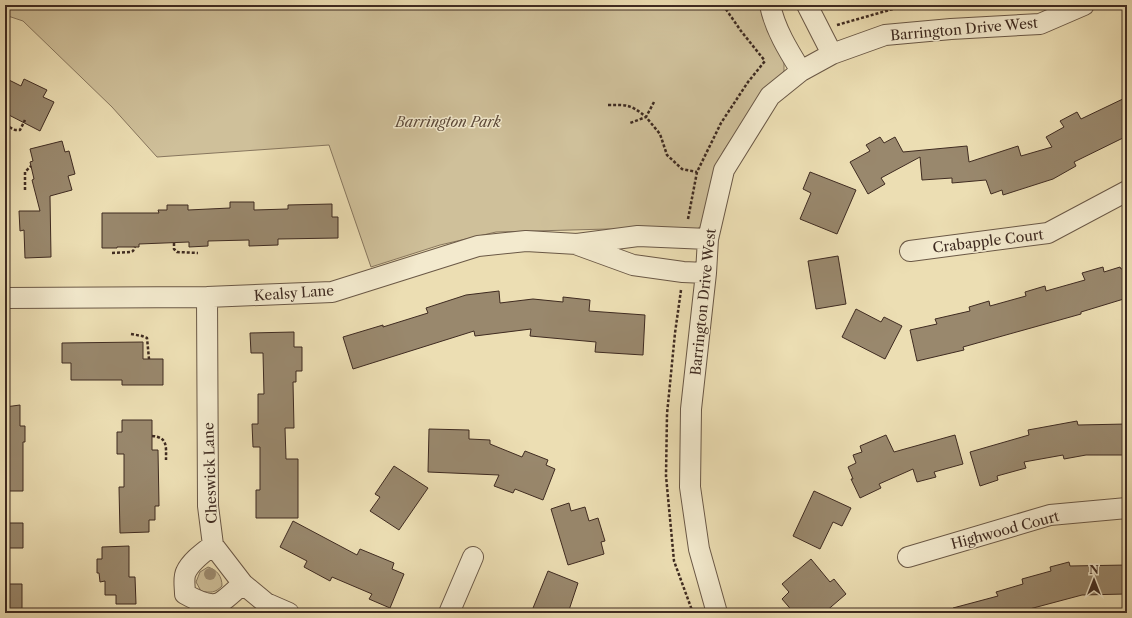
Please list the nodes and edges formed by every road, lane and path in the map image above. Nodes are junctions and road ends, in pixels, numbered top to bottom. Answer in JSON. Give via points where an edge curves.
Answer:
{"nodes":[{"id":1,"x":723,"y":5,"type":"edge"},
{"id":2,"x":770,"y":5,"type":"edge"},
{"id":3,"x":807,"y":5,"type":"edge"},
{"id":4,"x":907,"y":5,"type":"edge"},
{"id":5,"x":1084,"y":5,"type":"edge"},
{"id":6,"x":833,"y":26,"type":"dead end"},
{"id":7,"x":832,"y":54,"type":"junction"},
{"id":8,"x":801,"y":71,"type":"junction"},
{"id":9,"x":755,"y":74,"type":"dead end"},
{"id":10,"x":654,"y":102,"type":"dead end"},
{"id":11,"x":608,"y":105,"type":"dead end"},
{"id":12,"x":646,"y":117,"type":"junction"},
{"id":13,"x":25,"y":120,"type":"dead end"},
{"id":14,"x":630,"y":124,"type":"dead end"},
{"id":15,"x":5,"y":125,"type":"edge"},
{"id":16,"x":31,"y":166,"type":"dead end"},
{"id":17,"x":697,"y":172,"type":"dead end"},
{"id":18,"x":25,"y":190,"type":"dead end"},
{"id":19,"x":1127,"y":192,"type":"edge"},
{"id":20,"x":708,"y":239,"type":"junction"},
{"id":21,"x":174,"y":243,"type":"dead end"},
{"id":22,"x":577,"y":244,"type":"junction"},
{"id":23,"x":135,"y":247,"type":"dead end"},
{"id":24,"x":910,"y":251,"type":"dead end"},
{"id":25,"x":112,"y":253,"type":"dead end"},
{"id":26,"x":198,"y":253,"type":"dead end"},
{"id":27,"x":706,"y":273,"type":"junction"},
{"id":28,"x":207,"y":297,"type":"junction"},
{"id":29,"x":5,"y":298,"type":"edge"},
{"id":30,"x":131,"y":334,"type":"dead end"},
{"id":31,"x":149,"y":359,"type":"dead end"},
{"id":32,"x":152,"y":436,"type":"dead end"},
{"id":33,"x":166,"y":460,"type":"dead end"},
{"id":34,"x":1127,"y":508,"type":"edge"},
{"id":35,"x":213,"y":544,"type":"junction"},
{"id":36,"x":473,"y":557,"type":"dead end"},
{"id":37,"x":908,"y":557,"type":"dead end"},
{"id":38,"x":243,"y":584,"type":"junction"},
{"id":39,"x":289,"y":613,"type":"edge"},
{"id":40,"x":449,"y":613,"type":"edge"},
{"id":41,"x":717,"y":613,"type":"edge"}],
"edges":[{"from":1,"to":9,"type":"path","via":[[765,61]]},
{"from":2,"to":8,"type":"street","via":[[773,19]]},
{"from":3,"to":7,"type":"street"},
{"from":4,"to":6,"type":"path"},
{"from":5,"to":7,"type":"street","name":"Barrington Drive West","via":[[1040,24],[885,35]]},
{"from":7,"to":8,"type":"street","name":"Barrington Drive West"},
{"from":8,"to":20,"type":"street","name":"Barrington Drive West","via":[[770,96],[724,170]]},
{"from":10,"to":12,"type":"path"},
{"from":11,"to":12,"type":"path","via":[[627,105]]},
{"from":12,"to":14,"type":"path"},
{"from":12,"to":17,"type":"path","via":[[660,134],[667,155],[682,169]]},
{"from":13,"to":15,"type":"path","via":[[20,130]]},
{"from":16,"to":18,"type":"path","via":[[25,172]]},
{"from":19,"to":24,"type":"street","name":"Crabapple Court","via":[[1048,234]]},
{"from":20,"to":22,"type":"street","name":"Kealsy Lane","via":[[638,236]]},
{"from":20,"to":27,"type":"street","name":"Barrington Drive West"},
{"from":21,"to":26,"type":"path","via":[[177,252]]},
{"from":22,"to":27,"type":"street","name":"Kealsy Lane","via":[[633,265]]},
{"from":22,"to":28,"type":"street","name":"Kealsy Lane","via":[[526,241],[478,246],[332,292]]},
{"from":23,"to":25,"type":"path","via":[[131,252]]},
{"from":27,"to":41,"type":"street","name":"Barrington Drive West","via":[[691,409],[690,487],[699,549]]},
{"from":28,"to":29,"type":"street","name":"Kealsy Lane"},
{"from":28,"to":35,"type":"street","name":"Cheswick Lane","via":[[208,506]]},
{"from":30,"to":31,"type":"path","via":[[147,338]]},
{"from":32,"to":33,"type":"path","via":[[163,439],[166,444]]},
{"from":34,"to":37,"type":"street","name":"Highwood Court","via":[[1050,515]]},
{"from":35,"to":38,"type":"street","name":"Cheswick Lane"},
{"from":35,"to":38,"type":"street","via":[[185,572],[185,594],[206,603],[220,603]]},
{"from":36,"to":40,"type":"street"},
{"from":38,"to":39,"type":"street","name":"Cheswick Lane","via":[[266,603]]}]}
